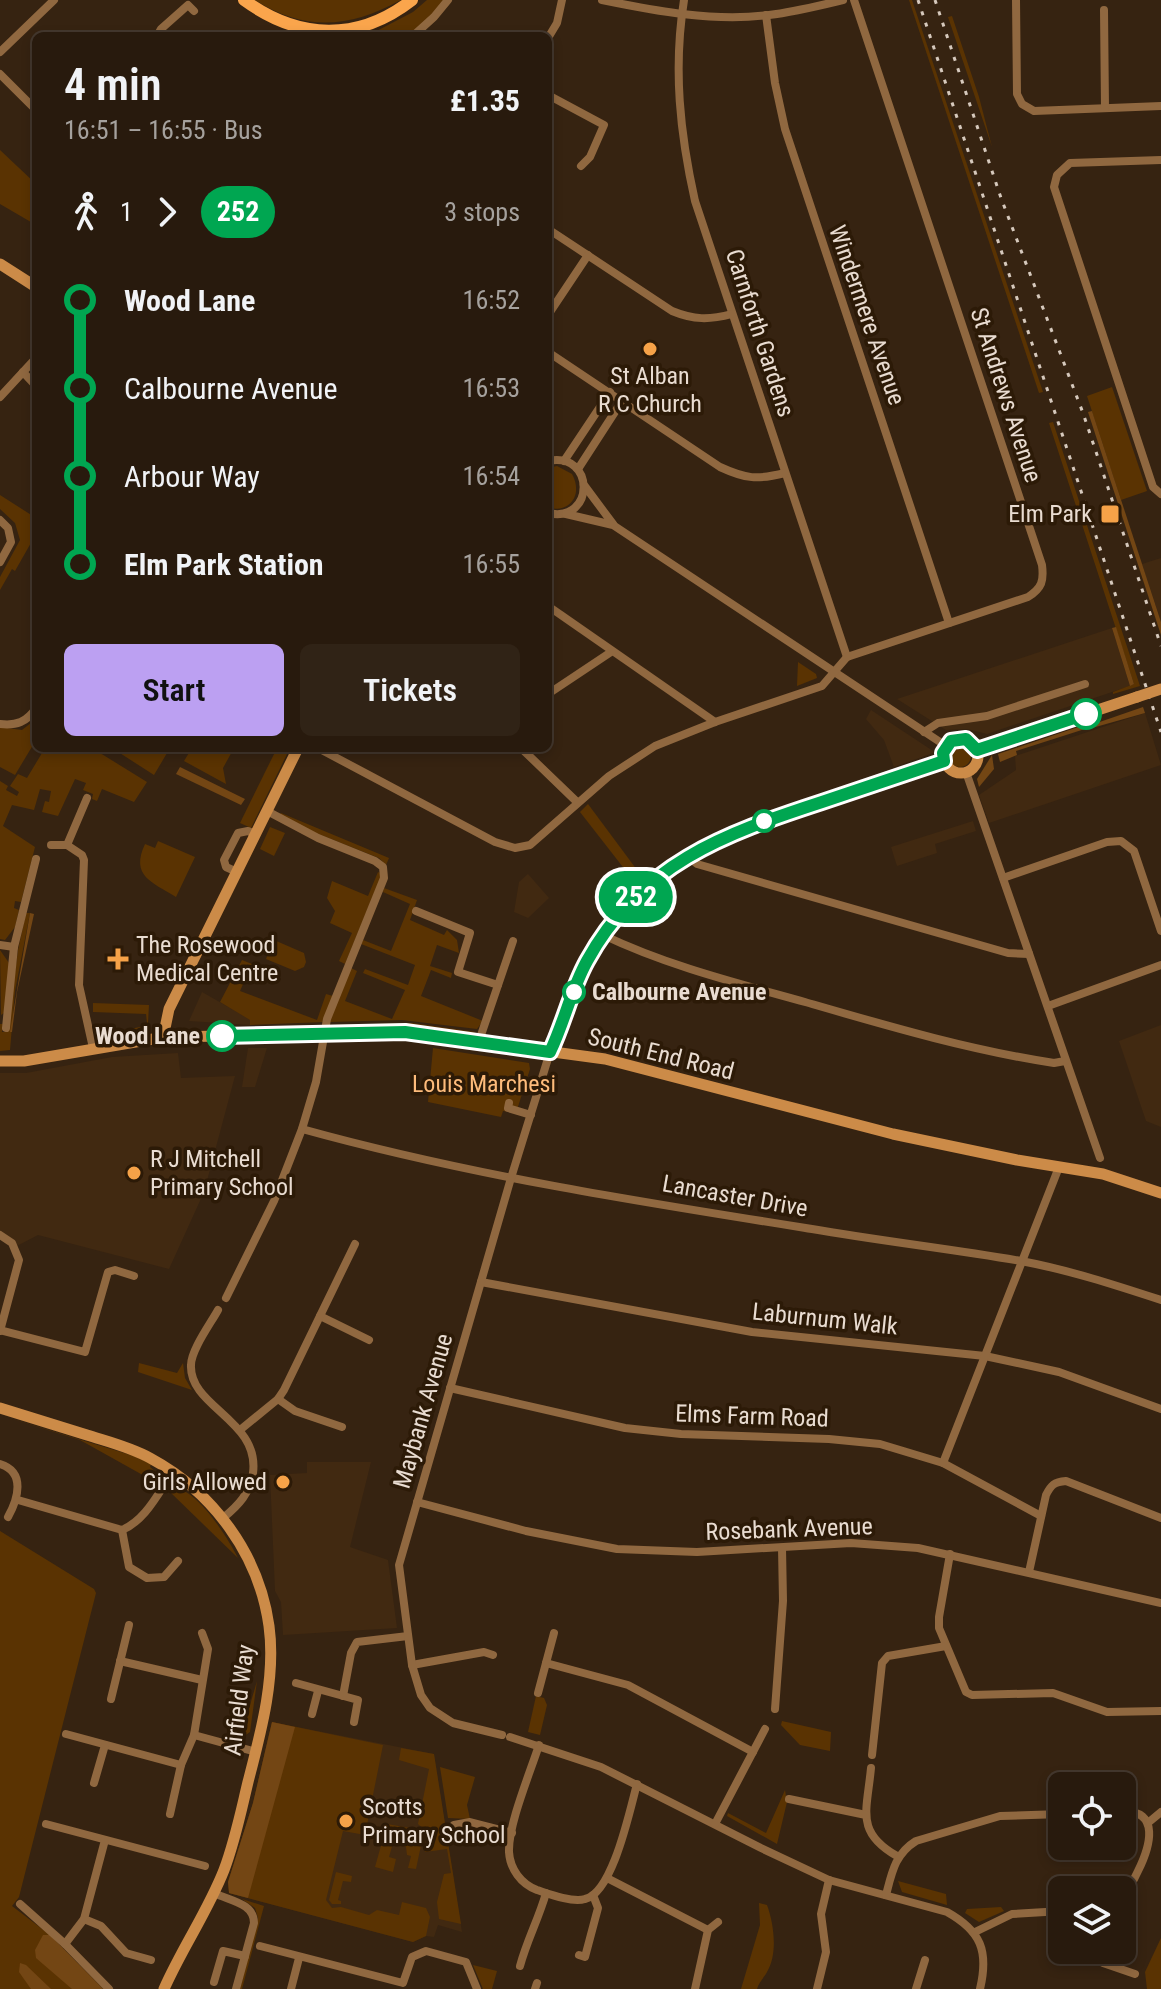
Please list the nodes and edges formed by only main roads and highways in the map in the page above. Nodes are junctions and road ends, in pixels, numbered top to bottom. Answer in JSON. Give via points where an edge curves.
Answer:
{"nodes":[{"id":1,"x":244,"y":0,"type":"edge"},
{"id":2,"x":412,"y":0,"type":"edge"},
{"id":3,"x":345,"y":32,"type":"edge"}],
"edges":[{"from":1,"to":3,"type":"main road","via":[[287,23]]},
{"from":2,"to":3,"type":"main road","via":[[384,18]]}]}
